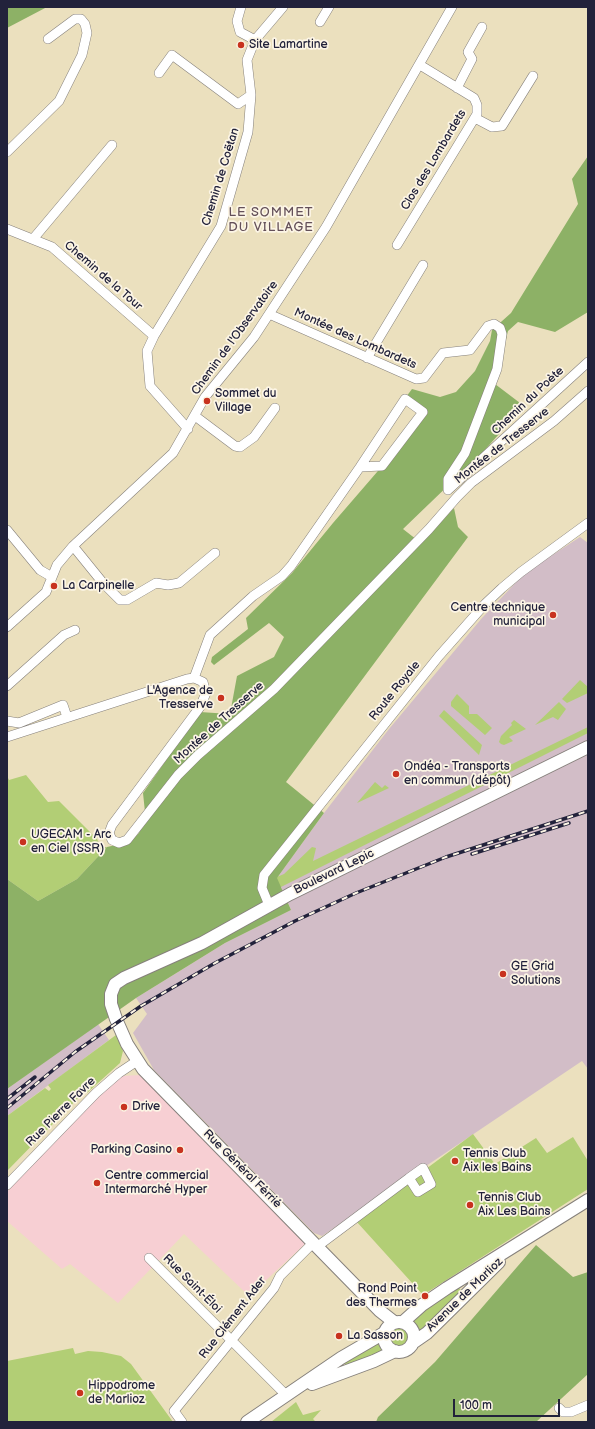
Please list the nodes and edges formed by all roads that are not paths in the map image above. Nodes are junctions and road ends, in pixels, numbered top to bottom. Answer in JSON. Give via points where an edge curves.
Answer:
{"nodes":[{"id":1,"x":241,"y":7,"type":"edge"},
{"id":2,"x":283,"y":7,"type":"edge"},
{"id":3,"x":329,"y":7,"type":"edge"},
{"id":4,"x":452,"y":7,"type":"edge"},
{"id":5,"x":320,"y":22,"type":"dead end"},
{"id":6,"x":482,"y":27,"type":"dead end"},
{"id":7,"x":48,"y":39,"type":"dead end"},
{"id":8,"x":255,"y":40,"type":"junction"},
{"id":9,"x":420,"y":65,"type":"junction"},
{"id":10,"x":159,"y":73,"type":"dead end"},
{"id":11,"x":533,"y":76,"type":"dead end"},
{"id":12,"x":457,"y":88,"type":"junction"},
{"id":13,"x":252,"y":95,"type":"junction"},
{"id":14,"x":475,"y":118,"type":"junction"},
{"id":15,"x":112,"y":145,"type":"dead end"},
{"id":16,"x":7,"y":152,"type":"edge"},
{"id":17,"x":7,"y":229,"type":"edge"},
{"id":18,"x":33,"y":239,"type":"junction"},
{"id":19,"x":397,"y":245,"type":"dead end"},
{"id":20,"x":423,"y":265,"type":"dead end"},
{"id":21,"x":269,"y":314,"type":"junction"},
{"id":22,"x":154,"y":336,"type":"junction"},
{"id":23,"x":367,"y":358,"type":"junction"},
{"id":24,"x":588,"y":362,"type":"edge"},
{"id":25,"x":588,"y":391,"type":"edge"},
{"id":26,"x":275,"y":408,"type":"dead end"},
{"id":27,"x":195,"y":416,"type":"junction"},
{"id":28,"x":188,"y":429,"type":"junction"},
{"id":29,"x":501,"y":461,"type":"junction"},
{"id":30,"x":360,"y":467,"type":"junction"},
{"id":31,"x":448,"y":490,"type":"junction"},
{"id":32,"x":588,"y":523,"type":"edge"},
{"id":33,"x":7,"y":530,"type":"edge"},
{"id":34,"x":73,"y":546,"type":"junction"},
{"id":35,"x":215,"y":553,"type":"dead end"},
{"id":36,"x":52,"y":577,"type":"junction"},
{"id":37,"x":7,"y":627,"type":"edge"},
{"id":38,"x":75,"y":630,"type":"dead end"},
{"id":39,"x":194,"y":678,"type":"junction"},
{"id":40,"x":7,"y":686,"type":"edge"},
{"id":41,"x":68,"y":717,"type":"junction"},
{"id":42,"x":7,"y":721,"type":"edge"},
{"id":43,"x":7,"y":737,"type":"edge"},
{"id":44,"x":588,"y":747,"type":"edge"},
{"id":45,"x":269,"y":905,"type":"junction"},
{"id":46,"x":116,"y":1019,"type":"joint"},
{"id":47,"x":137,"y":1061,"type":"junction"},
{"id":48,"x":408,"y":1178,"type":"dead end"},
{"id":49,"x":7,"y":1185,"type":"edge"},
{"id":50,"x":588,"y":1200,"type":"edge"},
{"id":51,"x":316,"y":1244,"type":"junction"},
{"id":52,"x":514,"y":1247,"type":"junction"},
{"id":53,"x":149,"y":1258,"type":"dead end"},
{"id":54,"x":392,"y":1326,"type":"junction"},
{"id":55,"x":232,"y":1340,"type":"junction"},
{"id":56,"x":414,"y":1342,"type":"junction"},
{"id":57,"x":394,"y":1351,"type":"junction"},
{"id":58,"x":290,"y":1393,"type":"junction"},
{"id":59,"x":588,"y":1405,"type":"edge"},
{"id":60,"x":559,"y":1408,"type":"dead end"},
{"id":61,"x":182,"y":1422,"type":"edge"},
{"id":62,"x":247,"y":1422,"type":"edge"}],
"edges":[{"from":1,"to":8,"type":"street","via":[[237,21],[240,32]]},
{"from":2,"to":8,"type":"street","name":"Chemin de Coëtan"},
{"from":3,"to":5,"type":"street"},
{"from":4,"to":9,"type":"street","name":"Chemin de l'Observatoire"},
{"from":6,"to":12,"type":"street","via":[[468,52],[472,59]]},
{"from":7,"to":16,"type":"street","via":[[75,19],[81,19],[85,24],[87,33],[82,55],[58,101]]},
{"from":8,"to":13,"type":"street","name":"Chemin de Coëtan","via":[[247,60]]},
{"from":9,"to":12,"type":"street","name":"Clos des Lombardets"},
{"from":9,"to":21,"type":"street","name":"Chemin de l'Observatoire","via":[[329,223]]},
{"from":10,"to":13,"type":"street","via":[[172,55],[238,104]]},
{"from":11,"to":14,"type":"street","via":[[502,126],[492,127]]},
{"from":12,"to":14,"type":"street","name":"Clos des Lombardets","via":[[476,102]]},
{"from":13,"to":22,"type":"street","name":"Chemin de Coëtan","via":[[248,132],[221,226]]},
{"from":14,"to":19,"type":"street","name":"Clos des Lombardets"},
{"from":15,"to":18,"type":"street"},
{"from":17,"to":18,"type":"street","name":"Chemin de la Tour"},
{"from":18,"to":22,"type":"street","name":"Chemin de la Tour","via":[[52,247]]},
{"from":20,"to":23,"type":"street"},
{"from":21,"to":23,"type":"street","name":"Montée des Lombardets"},
{"from":21,"to":27,"type":"street","name":"Chemin de l'Observatoire","via":[[254,337],[210,391]]},
{"from":22,"to":28,"type":"street","name":"Chemin de Coëtan","via":[[147,351],[150,386]]},
{"from":23,"to":31,"type":"street","name":"Montée des Lombardets","via":[[413,379],[420,379],[424,378],[443,353],[470,350],[488,326],[494,324],[502,331],[497,369],[465,453],[448,479]]},
{"from":24,"to":31,"type":"street","name":"Chemin du Poète"},
{"from":25,"to":29,"type":"street","name":"Montée de Tresserve","via":[[554,421]]},
{"from":26,"to":27,"type":"street","via":[[254,437],[240,447],[235,446]]},
{"from":27,"to":28,"type":"street","name":"Chemin de l'Observatoire"},
{"from":28,"to":34,"type":"street","name":"Chemin de l'Observatoire","via":[[165,461]]},
{"from":29,"to":31,"type":"street","via":[[498,457],[455,491]]},
{"from":29,"to":39,"type":"street","name":"Montée de Tresserve","via":[[457,497],[274,689],[183,770],[130,837],[116,843],[110,838],[112,825],[203,702],[205,685]]},
{"from":30,"to":30,"type":"street","via":[[405,399],[423,412],[382,466]]},
{"from":30,"to":39,"type":"street","via":[[291,566],[210,634]]},
{"from":32,"to":45,"type":"street","name":"Route Royale","via":[[502,588],[439,656],[264,875],[262,888]]},
{"from":33,"to":36,"type":"street","via":[[40,570]]},
{"from":34,"to":35,"type":"street","via":[[120,600],[127,600],[156,583],[179,583]]},
{"from":34,"to":36,"type":"street","name":"Chemin de l'Observatoire"},
{"from":36,"to":37,"type":"street","name":"Chemin de l'Observatoire","via":[[46,592]]},
{"from":38,"to":40,"type":"street","via":[[64,635]]},
{"from":39,"to":41,"type":"street"},
{"from":41,"to":42,"type":"street","via":[[63,705],[19,722]]},
{"from":41,"to":43,"type":"street"},
{"from":44,"to":45,"type":"main road","name":"Boulevard Lepic"},
{"from":45,"to":46,"type":"main road","name":"Boulevard Lepic","via":[[202,943],[118,982],[110,998]]},
{"from":46,"to":47,"type":"main road","name":"Rue Général Férrié"},
{"from":47,"to":49,"type":"street","name":"Rue Pierre Favre","via":[[96,1093]]},
{"from":47,"to":51,"type":"main road","name":"Rue Général Férrié"},
{"from":48,"to":51,"type":"street","name":"Rue Clément Ader"},
{"from":50,"to":52,"type":"main road","name":"Avenue de Marlioz"},
{"from":51,"to":54,"type":"main road","name":"Rue Général Férrié"},
{"from":51,"to":55,"type":"street","name":"Rue Clément Ader","via":[[280,1276],[274,1288]]},
{"from":52,"to":54,"type":"main road","name":"Avenue de Marlioz"},
{"from":52,"to":56,"type":"main road","name":"Avenue de Marlioz"},
{"from":53,"to":55,"type":"street","name":"Rue Saint-Éloi"},
{"from":54,"to":56,"type":"main road","via":[[408,1324],[414,1332]]},
{"from":54,"to":57,"type":"main road","via":[[387,1346]]},
{"from":54,"to":58,"type":"main road","name":"Avenue de Marlioz"},
{"from":55,"to":58,"type":"street","name":"Rue Saint-Éloi"},
{"from":55,"to":61,"type":"street","name":"Rue Clément Ader","via":[[174,1411]]},
{"from":56,"to":57,"type":"main road","via":[[407,1350]]},
{"from":57,"to":58,"type":"main road","name":"Avenue de Marlioz"},
{"from":58,"to":62,"type":"main road","name":"Avenue de Marlioz"},
{"from":59,"to":60,"type":"street","via":[[571,1412],[563,1412]]}]}
